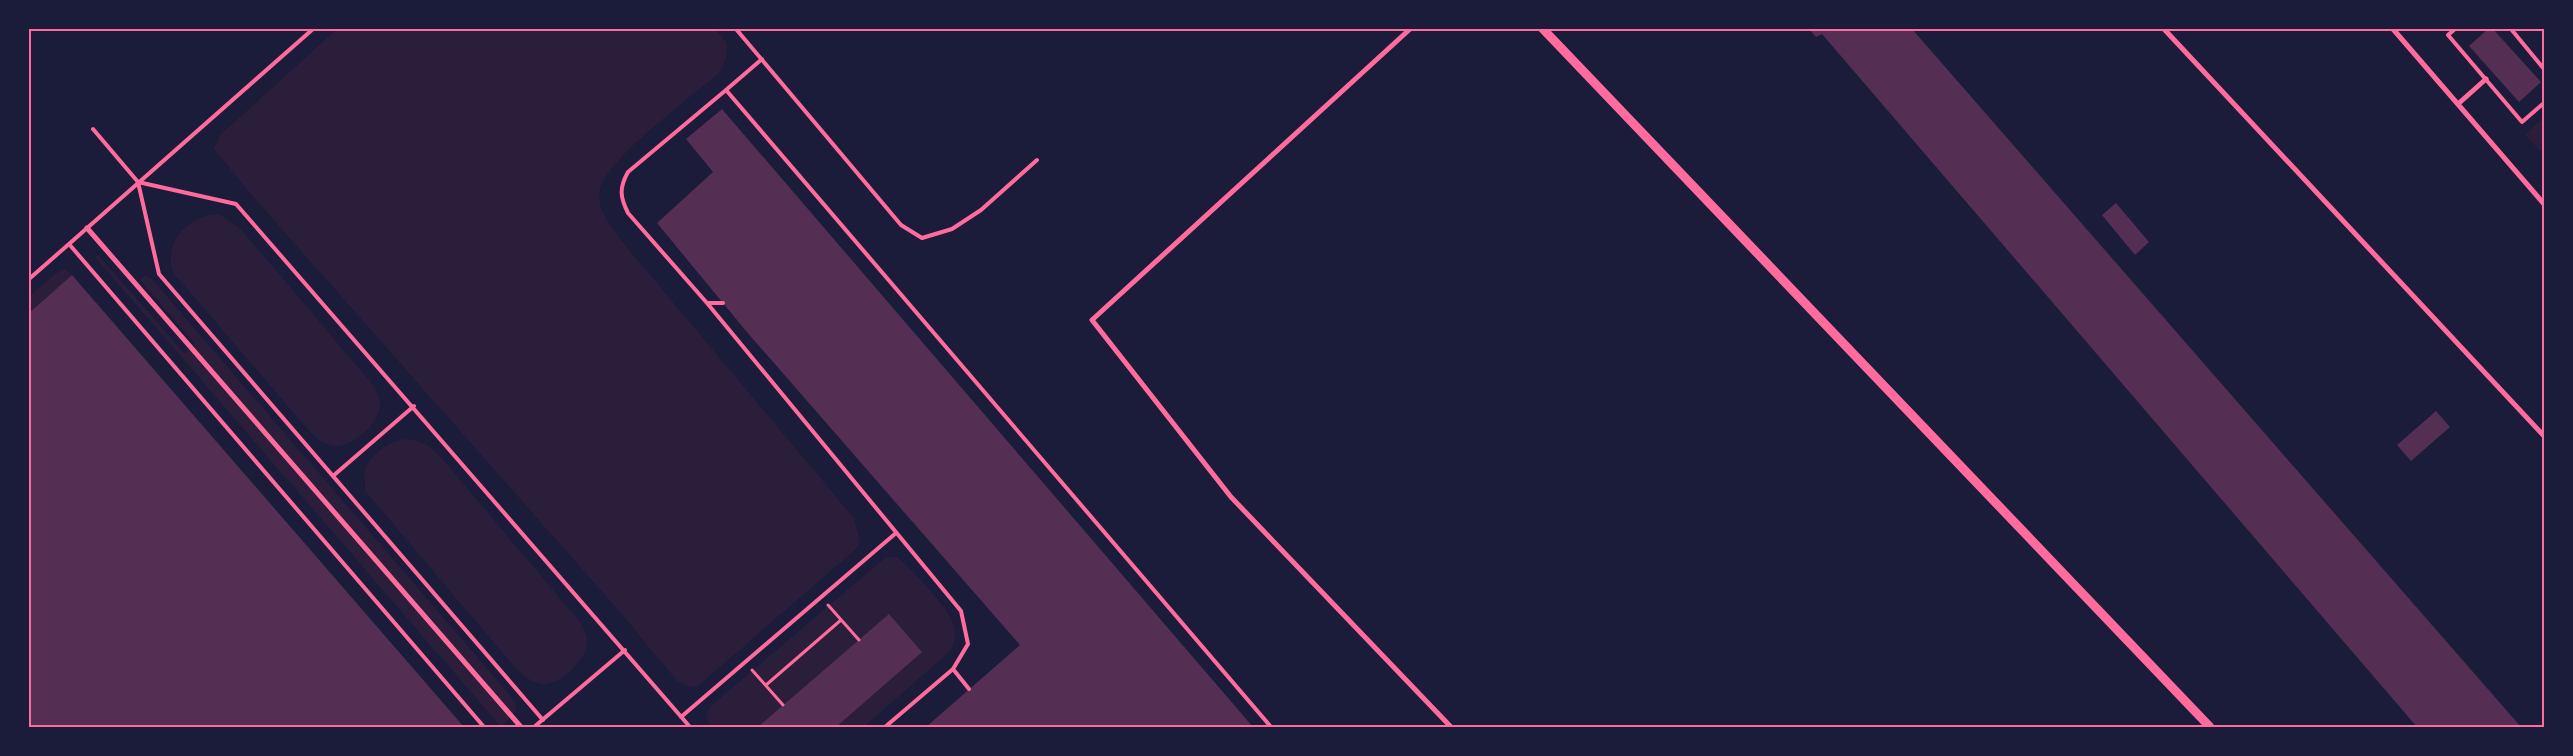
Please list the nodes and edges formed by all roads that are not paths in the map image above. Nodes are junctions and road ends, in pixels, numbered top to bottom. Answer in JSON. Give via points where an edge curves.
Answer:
{"nodes":[{"id":1,"x":313,"y":29,"type":"edge"},
{"id":2,"x":736,"y":29,"type":"edge"},
{"id":3,"x":1410,"y":29,"type":"edge"},
{"id":4,"x":1543,"y":29,"type":"edge"},
{"id":5,"x":2164,"y":29,"type":"edge"},
{"id":6,"x":2393,"y":29,"type":"edge"},
{"id":7,"x":2455,"y":29,"type":"edge"},
{"id":8,"x":2511,"y":29,"type":"edge"},
{"id":9,"x":762,"y":59,"type":"junction"},
{"id":10,"x":2544,"y":69,"type":"edge"},
{"id":11,"x":2486,"y":79,"type":"junction"},
{"id":12,"x":726,"y":90,"type":"junction"},
{"id":13,"x":2544,"y":103,"type":"edge"},
{"id":14,"x":2458,"y":104,"type":"junction"},
{"id":15,"x":93,"y":129,"type":"dead end"},
{"id":16,"x":1037,"y":160,"type":"dead end"},
{"id":17,"x":138,"y":182,"type":"junction"},
{"id":18,"x":2544,"y":204,"type":"edge"},
{"id":19,"x":87,"y":228,"type":"junction"},
{"id":20,"x":69,"y":244,"type":"junction"},
{"id":21,"x":29,"y":279,"type":"edge"},
{"id":22,"x":707,"y":303,"type":"junction"},
{"id":23,"x":723,"y":303,"type":"dead end"},
{"id":24,"x":414,"y":406,"type":"junction"},
{"id":25,"x":2544,"y":436,"type":"edge"},
{"id":26,"x":333,"y":476,"type":"junction"},
{"id":27,"x":896,"y":533,"type":"junction"},
{"id":28,"x":625,"y":650,"type":"junction"},
{"id":29,"x":953,"y":669,"type":"junction"},
{"id":30,"x":970,"y":689,"type":"dead end"},
{"id":31,"x":682,"y":717,"type":"junction"},
{"id":32,"x":543,"y":720,"type":"junction"},
{"id":33,"x":484,"y":727,"type":"edge"},
{"id":34,"x":521,"y":727,"type":"edge"},
{"id":35,"x":534,"y":727,"type":"edge"},
{"id":36,"x":690,"y":727,"type":"edge"},
{"id":37,"x":885,"y":727,"type":"edge"},
{"id":38,"x":1271,"y":727,"type":"edge"},
{"id":39,"x":1451,"y":727,"type":"edge"},
{"id":40,"x":2210,"y":727,"type":"edge"}],
"edges":[{"from":1,"to":17,"type":"lane"},
{"from":2,"to":9,"type":"lane"},
{"from":3,"to":39,"type":"street","via":[[1092,320],[1231,497]]},
{"from":4,"to":40,"type":"street"},
{"from":5,"to":25,"type":"street"},
{"from":6,"to":14,"type":"street"},
{"from":7,"to":11,"type":"lane","via":[[2448,35]]},
{"from":8,"to":10,"type":"lane"},
{"from":9,"to":12,"type":"lane"},
{"from":9,"to":16,"type":"lane","via":[[901,226],[922,238],[952,229],[981,210]]},
{"from":11,"to":13,"type":"lane","via":[[2522,122]]},
{"from":11,"to":14,"type":"street"},
{"from":12,"to":22,"type":"lane","via":[[628,172],[620,185],[628,213]]},
{"from":12,"to":38,"type":"lane"},
{"from":14,"to":18,"type":"street"},
{"from":15,"to":17,"type":"lane"},
{"from":17,"to":19,"type":"lane"},
{"from":17,"to":24,"type":"lane","via":[[236,204]]},
{"from":17,"to":26,"type":"lane","via":[[159,274]]},
{"from":19,"to":20,"type":"lane"},
{"from":19,"to":34,"type":"street"},
{"from":20,"to":21,"type":"lane"},
{"from":20,"to":33,"type":"lane"},
{"from":22,"to":23,"type":"lane"},
{"from":22,"to":27,"type":"lane"},
{"from":24,"to":26,"type":"lane"},
{"from":24,"to":28,"type":"lane"},
{"from":26,"to":32,"type":"lane"},
{"from":27,"to":29,"type":"lane","via":[[961,611],[968,644]]},
{"from":27,"to":31,"type":"lane"},
{"from":28,"to":31,"type":"lane"},
{"from":28,"to":32,"type":"lane"},
{"from":29,"to":30,"type":"lane"},
{"from":29,"to":37,"type":"lane"},
{"from":31,"to":36,"type":"lane"},
{"from":32,"to":35,"type":"lane"}]}
